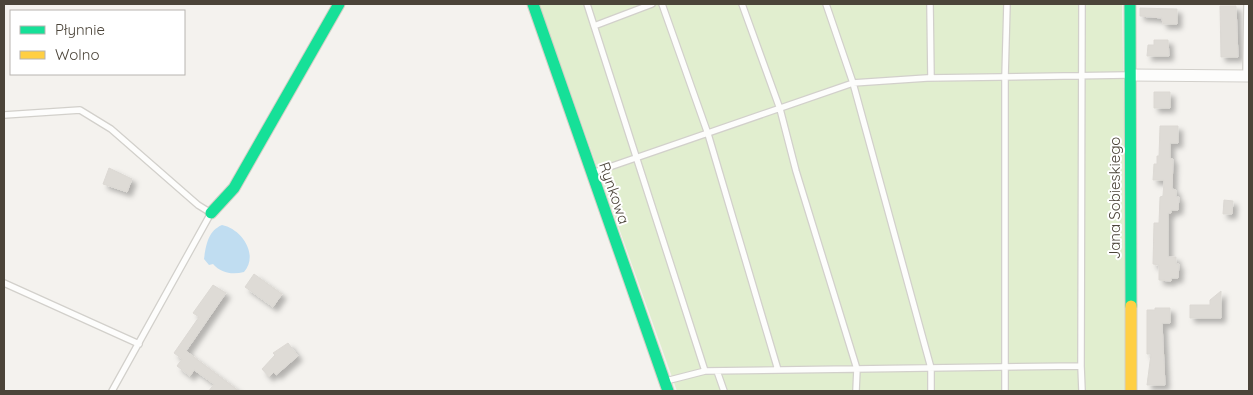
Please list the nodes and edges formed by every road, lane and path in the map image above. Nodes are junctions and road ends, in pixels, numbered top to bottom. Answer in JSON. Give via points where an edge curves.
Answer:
{"nodes":[{"id":1,"x":339,"y":4,"type":"edge"},
{"id":2,"x":533,"y":4,"type":"edge"},
{"id":3,"x":587,"y":4,"type":"edge"},
{"id":4,"x":652,"y":4,"type":"edge"},
{"id":5,"x":662,"y":4,"type":"edge"},
{"id":6,"x":742,"y":4,"type":"edge"},
{"id":7,"x":826,"y":4,"type":"edge"},
{"id":8,"x":930,"y":4,"type":"edge"},
{"id":9,"x":1007,"y":4,"type":"edge"},
{"id":10,"x":1082,"y":4,"type":"edge"},
{"id":11,"x":1130,"y":4,"type":"edge"},
{"id":12,"x":1247,"y":4,"type":"edge"},
{"id":13,"x":594,"y":26,"type":"junction"},
{"id":14,"x":1130,"y":75,"type":"junction"},
{"id":15,"x":1082,"y":76,"type":"junction"},
{"id":16,"x":1248,"y":76,"type":"edge"},
{"id":17,"x":1005,"y":77,"type":"junction"},
{"id":18,"x":931,"y":78,"type":"junction"},
{"id":19,"x":853,"y":83,"type":"junction"},
{"id":20,"x":780,"y":109,"type":"junction"},
{"id":21,"x":4,"y":114,"type":"edge"},
{"id":22,"x":708,"y":134,"type":"junction"},
{"id":23,"x":638,"y":158,"type":"junction"},
{"id":24,"x":592,"y":173,"type":"junction"},
{"id":25,"x":211,"y":214,"type":"junction"},
{"id":26,"x":4,"y":283,"type":"edge"},
{"id":27,"x":139,"y":344,"type":"junction"},
{"id":28,"x":1081,"y":366,"type":"junction"},
{"id":29,"x":1004,"y":367,"type":"junction"},
{"id":30,"x":931,"y":368,"type":"junction"},
{"id":31,"x":857,"y":369,"type":"junction"},
{"id":32,"x":778,"y":370,"type":"junction"},
{"id":33,"x":705,"y":371,"type":"junction"},
{"id":34,"x":717,"y":371,"type":"junction"},
{"id":35,"x":666,"y":386,"type":"edge"},
{"id":36,"x":112,"y":391,"type":"edge"},
{"id":37,"x":724,"y":391,"type":"edge"},
{"id":38,"x":856,"y":391,"type":"edge"},
{"id":39,"x":931,"y":391,"type":"edge"},
{"id":40,"x":1006,"y":391,"type":"edge"},
{"id":41,"x":1082,"y":391,"type":"edge"},
{"id":42,"x":1131,"y":391,"type":"edge"}],
"edges":[{"from":1,"to":25,"type":"street","via":[[234,188]]},
{"from":2,"to":24,"type":"street","name":"Rynkowa"},
{"from":3,"to":13,"type":"lane"},
{"from":4,"to":13,"type":"lane"},
{"from":5,"to":22,"type":"lane"},
{"from":6,"to":20,"type":"lane"},
{"from":7,"to":19,"type":"lane"},
{"from":8,"to":18,"type":"lane"},
{"from":9,"to":17,"type":"lane"},
{"from":10,"to":15,"type":"lane"},
{"from":11,"to":14,"type":"street","name":"Jana Sobieskiego"},
{"from":12,"to":16,"type":"lane"},
{"from":13,"to":23,"type":"lane"},
{"from":14,"to":15,"type":"lane"},
{"from":14,"to":16,"type":"street"},
{"from":14,"to":42,"type":"street","name":"Jana Sobieskiego"},
{"from":15,"to":17,"type":"lane"},
{"from":15,"to":28,"type":"lane"},
{"from":17,"to":18,"type":"lane"},
{"from":17,"to":29,"type":"lane"},
{"from":18,"to":19,"type":"lane"},
{"from":19,"to":20,"type":"lane"},
{"from":19,"to":30,"type":"lane"},
{"from":20,"to":22,"type":"lane"},
{"from":20,"to":31,"type":"lane"},
{"from":21,"to":25,"type":"lane","via":[[80,110],[111,129]]},
{"from":22,"to":23,"type":"lane"},
{"from":22,"to":32,"type":"lane"},
{"from":23,"to":24,"type":"lane"},
{"from":23,"to":33,"type":"lane"},
{"from":24,"to":35,"type":"street","name":"Rynkowa"},
{"from":25,"to":27,"type":"lane"},
{"from":26,"to":27,"type":"lane"},
{"from":27,"to":36,"type":"lane"},
{"from":28,"to":29,"type":"lane"},
{"from":28,"to":41,"type":"lane"},
{"from":29,"to":30,"type":"lane"},
{"from":29,"to":40,"type":"lane"},
{"from":30,"to":31,"type":"lane"},
{"from":30,"to":39,"type":"lane"},
{"from":31,"to":32,"type":"lane"},
{"from":31,"to":38,"type":"lane"},
{"from":32,"to":34,"type":"lane"},
{"from":33,"to":34,"type":"lane"},
{"from":33,"to":35,"type":"lane"},
{"from":34,"to":37,"type":"lane"}]}
